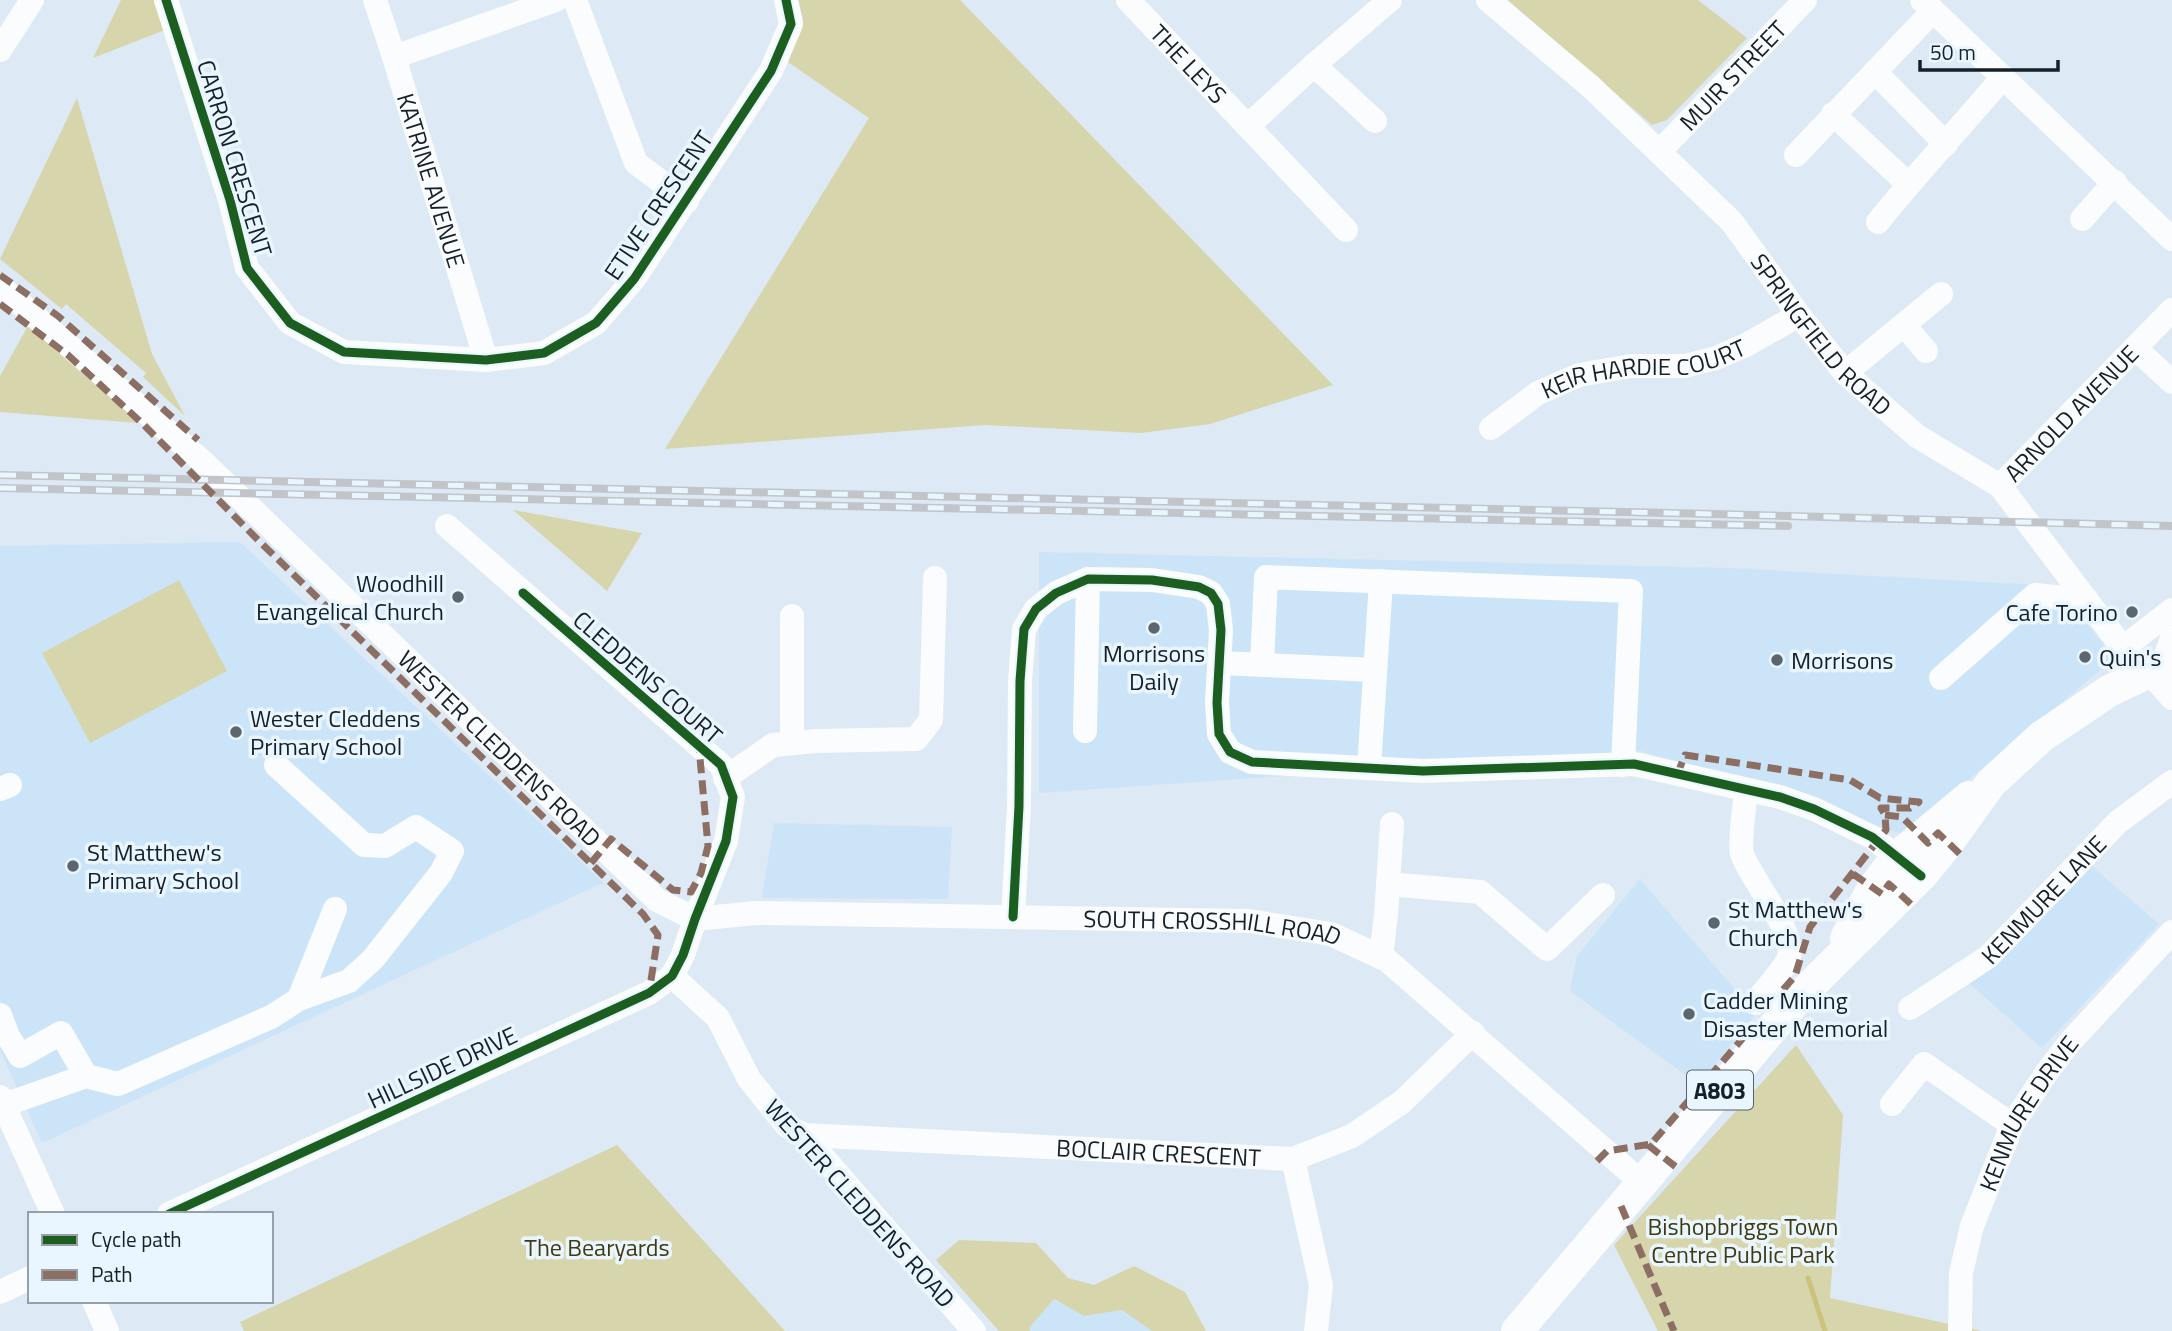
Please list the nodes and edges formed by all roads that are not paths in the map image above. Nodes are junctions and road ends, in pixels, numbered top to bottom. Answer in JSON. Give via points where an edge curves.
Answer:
{"nodes":[{"id":1,"x":32,"y":0,"type":"edge"},
{"id":2,"x":166,"y":0,"type":"edge"},
{"id":3,"x":375,"y":0,"type":"edge"},
{"id":4,"x":556,"y":0,"type":"edge"},
{"id":5,"x":575,"y":0,"type":"edge"},
{"id":6,"x":786,"y":0,"type":"edge"},
{"id":7,"x":1128,"y":0,"type":"edge"},
{"id":8,"x":1390,"y":0,"type":"edge"},
{"id":9,"x":1488,"y":0,"type":"edge"},
{"id":10,"x":1805,"y":0,"type":"edge"},
{"id":11,"x":1928,"y":5,"type":"edge"},
{"id":12,"x":0,"y":50,"type":"edge"},
{"id":13,"x":394,"y":57,"type":"junction"},
{"id":14,"x":1314,"y":65,"type":"junction"},
{"id":15,"x":1875,"y":72,"type":"junction"},
{"id":16,"x":2003,"y":77,"type":"junction"},
{"id":17,"x":1833,"y":114,"type":"junction"},
{"id":18,"x":1375,"y":121,"type":"dead end"},
{"id":19,"x":1248,"y":126,"type":"junction"},
{"id":20,"x":1946,"y":144,"type":"junction"},
{"id":21,"x":1660,"y":151,"type":"junction"},
{"id":22,"x":1796,"y":155,"type":"dead end"},
{"id":23,"x":2115,"y":182,"type":"junction"},
{"id":24,"x":1908,"y":184,"type":"junction"},
{"id":25,"x":687,"y":201,"type":"junction"},
{"id":26,"x":2082,"y":219,"type":"dead end"},
{"id":27,"x":1878,"y":222,"type":"dead end"},
{"id":28,"x":1346,"y":230,"type":"dead end"},
{"id":29,"x":2172,"y":239,"type":"edge"},
{"id":30,"x":0,"y":286,"type":"edge"},
{"id":31,"x":1941,"y":294,"type":"dead end"},
{"id":32,"x":2172,"y":310,"type":"edge"},
{"id":33,"x":1799,"y":315,"type":"junction"},
{"id":34,"x":1904,"y":325,"type":"junction"},
{"id":35,"x":2135,"y":348,"type":"junction"},
{"id":36,"x":1926,"y":351,"type":"dead end"},
{"id":37,"x":486,"y":360,"type":"junction"},
{"id":38,"x":1845,"y":373,"type":"junction"},
{"id":39,"x":2172,"y":382,"type":"edge"},
{"id":40,"x":1491,"y":428,"type":"dead end"},
{"id":41,"x":2000,"y":486,"type":"junction"},
{"id":42,"x":447,"y":526,"type":"dead end"},
{"id":43,"x":935,"y":579,"type":"dead end"},
{"id":44,"x":1088,"y":579,"type":"junction"},
{"id":45,"x":1381,"y":581,"type":"junction"},
{"id":46,"x":2087,"y":600,"type":"junction"},
{"id":47,"x":2172,"y":610,"type":"edge"},
{"id":48,"x":792,"y":616,"type":"dead end"},
{"id":49,"x":2123,"y":648,"type":"junction"},
{"id":50,"x":1220,"y":663,"type":"junction"},
{"id":51,"x":1262,"y":666,"type":"junction"},
{"id":52,"x":1375,"y":670,"type":"junction"},
{"id":53,"x":2166,"y":672,"type":"edge"},
{"id":54,"x":1941,"y":678,"type":"dead end"},
{"id":55,"x":1085,"y":732,"type":"dead end"},
{"id":56,"x":792,"y":743,"type":"junction"},
{"id":57,"x":276,"y":765,"type":"dead end"},
{"id":58,"x":1623,"y":765,"type":"junction"},
{"id":59,"x":1369,"y":768,"type":"junction"},
{"id":60,"x":726,"y":778,"type":"junction"},
{"id":61,"x":1993,"y":782,"type":"junction"},
{"id":62,"x":2172,"y":782,"type":"edge"},
{"id":63,"x":1746,"y":790,"type":"junction"},
{"id":64,"x":1392,"y":824,"type":"dead end"},
{"id":65,"x":1909,"y":866,"type":"junction"},
{"id":66,"x":1388,"y":884,"type":"junction"},
{"id":67,"x":1603,"y":895,"type":"dead end"},
{"id":68,"x":335,"y":909,"type":"dead end"},
{"id":69,"x":1013,"y":917,"type":"junction"},
{"id":70,"x":695,"y":919,"type":"junction"},
{"id":71,"x":2172,"y":932,"type":"edge"},
{"id":72,"x":1381,"y":957,"type":"junction"},
{"id":73,"x":672,"y":976,"type":"junction"},
{"id":74,"x":299,"y":999,"type":"junction"},
{"id":75,"x":1755,"y":1003,"type":"dead end"},
{"id":76,"x":1910,"y":1009,"type":"dead end"},
{"id":77,"x":0,"y":1014,"type":"edge"},
{"id":78,"x":1473,"y":1033,"type":"junction"},
{"id":79,"x":86,"y":1076,"type":"junction"},
{"id":80,"x":2,"y":1101,"type":"edge"},
{"id":81,"x":1892,"y":1104,"type":"dead end"},
{"id":82,"x":2012,"y":1125,"type":"junction"},
{"id":83,"x":804,"y":1135,"type":"junction"},
{"id":84,"x":1293,"y":1159,"type":"junction"},
{"id":85,"x":1641,"y":1182,"type":"junction"},
{"id":86,"x":53,"y":1212,"type":"edge"},
{"id":87,"x":173,"y":1212,"type":"edge"},
{"id":88,"x":28,"y":1279,"type":"edge"},
{"id":89,"x":0,"y":1292,"type":"edge"},
{"id":90,"x":95,"y":1303,"type":"edge"},
{"id":91,"x":107,"y":1331,"type":"edge"},
{"id":92,"x":974,"y":1331,"type":"edge"},
{"id":93,"x":1316,"y":1331,"type":"edge"},
{"id":94,"x":1517,"y":1331,"type":"edge"},
{"id":95,"x":1960,"y":1331,"type":"edge"}],
"edges":[{"from":1,"to":12,"type":"street"},
{"from":2,"to":37,"type":"street","name":"CARRON CRESCENT","via":[[247,268],[290,323],[344,352]]},
{"from":3,"to":13,"type":"street","name":"KATRINE AVENUE"},
{"from":4,"to":13,"type":"street"},
{"from":5,"to":25,"type":"street","via":[[636,163]]},
{"from":6,"to":25,"type":"street","name":"ETIVE CRESCENT","via":[[791,24],[771,71]]},
{"from":7,"to":19,"type":"street","name":"THE LEYS"},
{"from":8,"to":14,"type":"street"},
{"from":9,"to":21,"type":"street","name":"SPRINGFIELD ROAD"},
{"from":10,"to":21,"type":"street","name":"MUIR STREET"},
{"from":11,"to":15,"type":"street"},
{"from":11,"to":16,"type":"street"},
{"from":13,"to":37,"type":"street","name":"KATRINE AVENUE"},
{"from":14,"to":18,"type":"street"},
{"from":14,"to":19,"type":"street"},
{"from":15,"to":17,"type":"street"},
{"from":15,"to":20,"type":"street"},
{"from":16,"to":20,"type":"street"},
{"from":16,"to":23,"type":"street"},
{"from":17,"to":22,"type":"street"},
{"from":17,"to":24,"type":"street"},
{"from":19,"to":28,"type":"street","name":"THE LEYS"},
{"from":20,"to":24,"type":"street"},
{"from":21,"to":33,"type":"street","name":"SPRINGFIELD ROAD","via":[[1732,222]]},
{"from":23,"to":26,"type":"street"},
{"from":23,"to":29,"type":"street"},
{"from":24,"to":27,"type":"street"},
{"from":25,"to":37,"type":"street","name":"ETIVE CRESCENT","via":[[634,279],[596,323],[544,353]]},
{"from":30,"to":70,"type":"street","name":"WESTER CLEDDENS ROAD","via":[[202,461],[657,900]]},
{"from":31,"to":34,"type":"street"},
{"from":32,"to":35,"type":"street","name":"ARNOLD AVENUE"},
{"from":33,"to":38,"type":"street","name":"SPRINGFIELD ROAD"},
{"from":33,"to":40,"type":"street","name":"KEIR HARDIE COURT","via":[[1716,358],[1685,366],[1630,366],[1579,375],[1538,393]]},
{"from":34,"to":36,"type":"street"},
{"from":34,"to":38,"type":"street"},
{"from":35,"to":39,"type":"street"},
{"from":35,"to":41,"type":"street","name":"ARNOLD AVENUE"},
{"from":38,"to":41,"type":"street","name":"SPRINGFIELD ROAD","via":[[1917,436]]},
{"from":41,"to":46,"type":"street","name":"SPRINGFIELD ROAD"},
{"from":42,"to":60,"type":"street","name":"CLEDDENS COURT","via":[[721,765]]},
{"from":43,"to":56,"type":"street","via":[[931,720],[916,739]]},
{"from":44,"to":50,"type":"street","via":[[1152,580],[1211,593],[1218,604]]},
{"from":44,"to":55,"type":"street"},
{"from":44,"to":69,"type":"street","via":[[1056,593],[1036,609],[1024,629]]},
{"from":45,"to":51,"type":"street","via":[[1266,577]]},
{"from":45,"to":52,"type":"street"},
{"from":45,"to":58,"type":"street","via":[[1630,591]]},
{"from":46,"to":49,"type":"street","name":"SPRINGFIELD ROAD"},
{"from":46,"to":54,"type":"street","via":[[2035,595]]},
{"from":47,"to":49,"type":"street"},
{"from":48,"to":56,"type":"street"},
{"from":49,"to":53,"type":"street","name":"SPRINGFIELD ROAD"},
{"from":50,"to":51,"type":"street"},
{"from":50,"to":59,"type":"street","via":[[1219,734],[1230,752],[1252,762]]},
{"from":51,"to":52,"type":"street"},
{"from":52,"to":59,"type":"street"},
{"from":53,"to":61,"type":"main road","number":"A803","via":[[2116,686],[2041,737]]},
{"from":56,"to":60,"type":"street","via":[[774,745]]},
{"from":57,"to":74,"type":"street","via":[[365,845],[385,846],[416,827],[452,851],[441,873],[373,959],[349,981]]},
{"from":58,"to":59,"type":"street","via":[[1423,771]]},
{"from":58,"to":63,"type":"street"},
{"from":60,"to":70,"type":"street","name":"CLEDDENS COURT","via":[[733,797],[726,841]]},
{"from":61,"to":65,"type":"main road","number":"A803","via":[[1958,830]]},
{"from":61,"to":65,"type":"main road","via":[[1959,803]]},
{"from":62,"to":76,"type":"street","name":"KENMURE LANE","via":[[2118,822],[1988,957]]},
{"from":63,"to":65,"type":"street","via":[[1814,809],[1872,837]]},
{"from":63,"to":75,"type":"street","via":[[1741,852],[1789,941],[1789,958]]},
{"from":64,"to":66,"type":"street"},
{"from":65,"to":85,"type":"main road","number":"A803","via":[[1884,915],[1798,998]]},
{"from":66,"to":67,"type":"street","via":[[1480,892],[1547,949]]},
{"from":66,"to":72,"type":"street"},
{"from":68,"to":74,"type":"street"},
{"from":69,"to":70,"type":"street","name":"SOUTH CROSSHILL ROAD","via":[[756,913]]},
{"from":69,"to":72,"type":"street","name":"SOUTH CROSSHILL ROAD","via":[[1249,921],[1331,934]]},
{"from":70,"to":73,"type":"street"},
{"from":71,"to":82,"type":"street","name":"KENMURE DRIVE","via":[[2070,1042]]},
{"from":72,"to":78,"type":"street","name":"SOUTH CROSSHILL ROAD"},
{"from":73,"to":83,"type":"street","name":"WESTER CLEDDENS ROAD","via":[[718,1018],[749,1079],[787,1126]]},
{"from":73,"to":87,"type":"street","name":"HILLSIDE DRIVE","via":[[649,993]]},
{"from":74,"to":79,"type":"street","via":[[271,1017],[118,1084]]},
{"from":77,"to":79,"type":"street","via":[[20,1056],[61,1033]]},
{"from":78,"to":84,"type":"street","name":"BOCLAIR CRESCENT","via":[[1402,1102],[1352,1136]]},
{"from":78,"to":85,"type":"street","name":"SOUTH CROSSHILL ROAD"},
{"from":79,"to":80,"type":"street"},
{"from":80,"to":86,"type":"street"},
{"from":81,"to":82,"type":"street","via":[[1924,1064]]},
{"from":82,"to":95,"type":"street","name":"KENMURE DRIVE","via":[[1972,1226],[1961,1273]]},
{"from":83,"to":84,"type":"street","name":"BOCLAIR CRESCENT"},
{"from":83,"to":92,"type":"street","name":"WESTER CLEDDENS ROAD"},
{"from":84,"to":93,"type":"street","via":[[1321,1285]]},
{"from":85,"to":94,"type":"main road","number":"A803"},
{"from":88,"to":89,"type":"street"},
{"from":90,"to":91,"type":"street"}]}
